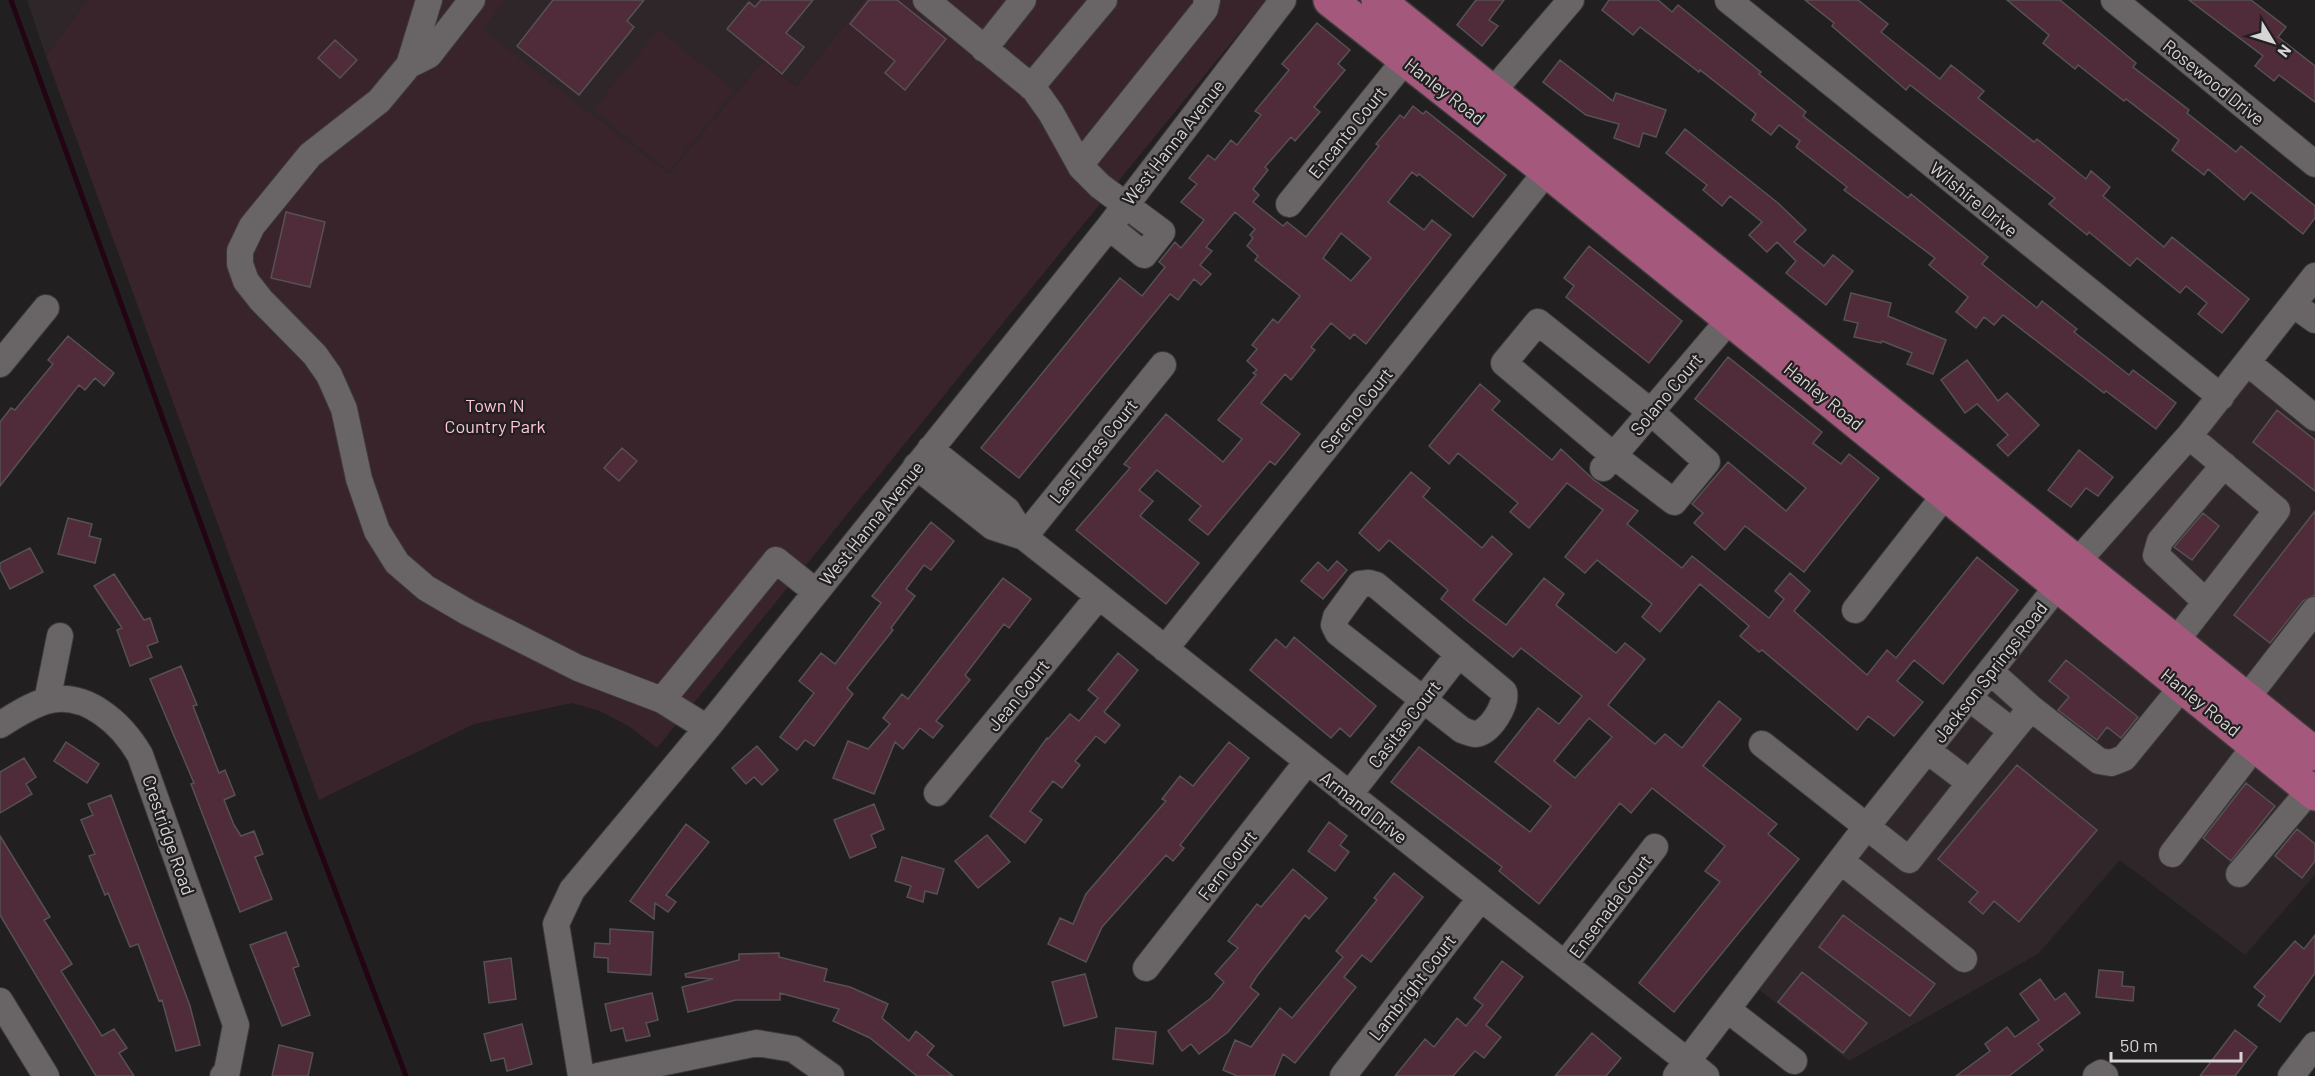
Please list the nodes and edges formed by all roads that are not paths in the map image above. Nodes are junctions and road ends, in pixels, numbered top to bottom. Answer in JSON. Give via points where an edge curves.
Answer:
{"nodes":[{"id":1,"x":429,"y":0,"type":"edge"},
{"id":2,"x":472,"y":0,"type":"edge"},
{"id":3,"x":1023,"y":0,"type":"edge"},
{"id":4,"x":1104,"y":0,"type":"edge"},
{"id":5,"x":1207,"y":0,"type":"edge"},
{"id":6,"x":1283,"y":0,"type":"edge"},
{"id":7,"x":1330,"y":0,"type":"edge"},
{"id":8,"x":1378,"y":0,"type":"edge"},
{"id":9,"x":1571,"y":0,"type":"edge"},
{"id":10,"x":1728,"y":0,"type":"edge"},
{"id":11,"x":2114,"y":0,"type":"edge"},
{"id":12,"x":941,"y":5,"type":"edge"},
{"id":13,"x":984,"y":49,"type":"junction"},
{"id":14,"x":1405,"y":60,"type":"junction"},
{"id":15,"x":409,"y":65,"type":"junction"},
{"id":16,"x":1031,"y":87,"type":"junction"},
{"id":17,"x":1493,"y":91,"type":"junction"},
{"id":18,"x":2315,"y":164,"type":"edge"},
{"id":19,"x":1080,"y":165,"type":"junction"},
{"id":20,"x":1547,"y":171,"type":"junction"},
{"id":21,"x":1126,"y":204,"type":"junction"},
{"id":22,"x":1289,"y":204,"type":"dead end"},
{"id":23,"x":1108,"y":227,"type":"junction"},
{"id":24,"x":1715,"y":271,"type":"junction"},
{"id":25,"x":2315,"y":276,"type":"edge"},
{"id":26,"x":2293,"y":304,"type":"junction"},
{"id":27,"x":46,"y":308,"type":"dead end"},
{"id":28,"x":1730,"y":319,"type":"junction"},
{"id":29,"x":2315,"y":320,"type":"edge"},
{"id":30,"x":1803,"y":343,"type":"junction"},
{"id":31,"x":2248,"y":363,"type":"junction"},
{"id":32,"x":0,"y":364,"type":"edge"},
{"id":33,"x":1163,"y":365,"type":"dead end"},
{"id":34,"x":2220,"y":397,"type":"junction"},
{"id":35,"x":1650,"y":412,"type":"junction"},
{"id":36,"x":2315,"y":418,"type":"edge"},
{"id":37,"x":2189,"y":436,"type":"junction"},
{"id":38,"x":923,"y":458,"type":"junction"},
{"id":39,"x":1608,"y":462,"type":"junction"},
{"id":40,"x":2224,"y":465,"type":"junction"},
{"id":41,"x":1945,"y":495,"type":"junction"},
{"id":42,"x":1024,"y":537,"type":"junction"},
{"id":43,"x":2067,"y":575,"type":"junction"},
{"id":44,"x":816,"y":592,"type":"junction"},
{"id":45,"x":1099,"y":596,"type":"junction"},
{"id":46,"x":2206,"y":602,"type":"junction"},
{"id":47,"x":1855,"y":610,"type":"dead end"},
{"id":48,"x":2315,"y":610,"type":"edge"},
{"id":49,"x":60,"y":636,"type":"dead end"},
{"id":50,"x":2175,"y":642,"type":"junction"},
{"id":51,"x":1166,"y":649,"type":"junction"},
{"id":52,"x":1459,"y":654,"type":"junction"},
{"id":53,"x":1991,"y":672,"type":"junction"},
{"id":54,"x":2182,"y":687,"type":"junction"},
{"id":55,"x":1970,"y":698,"type":"junction"},
{"id":56,"x":1423,"y":699,"type":"junction"},
{"id":57,"x":2246,"y":699,"type":"junction"},
{"id":58,"x":662,"y":700,"type":"junction"},
{"id":59,"x":47,"y":701,"type":"junction"},
{"id":60,"x":2031,"y":708,"type":"junction"},
{"id":61,"x":0,"y":725,"type":"edge"},
{"id":62,"x":707,"y":728,"type":"junction"},
{"id":63,"x":2012,"y":731,"type":"junction"},
{"id":64,"x":1762,"y":744,"type":"dead end"},
{"id":65,"x":2255,"y":746,"type":"junction"},
{"id":66,"x":1928,"y":751,"type":"junction"},
{"id":67,"x":2315,"y":754,"type":"edge"},
{"id":68,"x":1307,"y":762,"type":"junction"},
{"id":69,"x":1970,"y":783,"type":"junction"},
{"id":70,"x":2313,"y":792,"type":"edge"},
{"id":71,"x":937,"y":793,"type":"dead end"},
{"id":72,"x":1349,"y":795,"type":"junction"},
{"id":73,"x":1868,"y":826,"type":"junction"},
{"id":74,"x":1654,"y":848,"type":"dead end"},
{"id":75,"x":2172,"y":854,"type":"dead end"},
{"id":76,"x":1841,"y":861,"type":"junction"},
{"id":77,"x":2239,"y":874,"type":"dead end"},
{"id":78,"x":1480,"y":899,"type":"junction"},
{"id":79,"x":1964,"y":959,"type":"dead end"},
{"id":80,"x":1565,"y":964,"type":"junction"},
{"id":81,"x":1146,"y":968,"type":"dead end"},
{"id":82,"x":0,"y":1001,"type":"edge"},
{"id":83,"x":1728,"y":1010,"type":"junction"},
{"id":84,"x":2315,"y":1045,"type":"edge"},
{"id":85,"x":1794,"y":1061,"type":"dead end"},
{"id":86,"x":1690,"y":1072,"type":"edge"},
{"id":87,"x":46,"y":1076,"type":"edge"},
{"id":88,"x":223,"y":1076,"type":"edge"},
{"id":89,"x":581,"y":1076,"type":"edge"},
{"id":90,"x":597,"y":1076,"type":"edge"},
{"id":91,"x":831,"y":1076,"type":"edge"},
{"id":92,"x":1343,"y":1076,"type":"edge"},
{"id":93,"x":2096,"y":1076,"type":"edge"},
{"id":94,"x":2105,"y":1076,"type":"edge"},
{"id":95,"x":2291,"y":1076,"type":"edge"}],
"edges":[{"from":1,"to":15,"type":"street"},
{"from":2,"to":15,"type":"street","via":[[429,55]]},
{"from":3,"to":13,"type":"street"},
{"from":4,"to":16,"type":"street"},
{"from":5,"to":19,"type":"street","via":[[1205,9]]},
{"from":6,"to":21,"type":"street","name":"West Hanna Avenue"},
{"from":7,"to":14,"type":"main road","name":"Hanley Road"},
{"from":8,"to":17,"type":"main road","name":"Hanley Road"},
{"from":9,"to":17,"type":"street"},
{"from":10,"to":34,"type":"street","name":"Wilshire Drive"},
{"from":11,"to":18,"type":"street","name":"Rosewood Drive"},
{"from":12,"to":13,"type":"street"},
{"from":13,"to":16,"type":"street"},
{"from":14,"to":20,"type":"main road","name":"Hanley Road"},
{"from":14,"to":22,"type":"street","name":"Encanto Court"},
{"from":15,"to":58,"type":"street","via":[[379,101],[310,155],[252,226],[240,251],[246,281],[329,375],[344,410],[359,479],[377,531],[398,563],[426,588],[467,612],[578,668]]},
{"from":16,"to":19,"type":"street","via":[[1051,113]]},
{"from":17,"to":24,"type":"main road","name":"Hanley Road"},
{"from":19,"to":21,"type":"street","via":[[1100,186]]},
{"from":20,"to":28,"type":"main road","name":"Hanley Road"},
{"from":20,"to":51,"type":"street","name":"Sereno Court"},
{"from":21,"to":23,"type":"street","name":"West Hanna Avenue"},
{"from":21,"to":23,"type":"street","via":[[1162,232],[1144,255]]},
{"from":23,"to":38,"type":"street","name":"West Hanna Avenue"},
{"from":24,"to":28,"type":"main road"},
{"from":24,"to":30,"type":"main road","name":"Hanley Road"},
{"from":25,"to":26,"type":"street","name":"Jackson Springs Road"},
{"from":26,"to":29,"type":"street"},
{"from":26,"to":31,"type":"street","name":"Jackson Springs Road"},
{"from":27,"to":32,"type":"street"},
{"from":28,"to":30,"type":"main road","via":[[1759,323]]},
{"from":28,"to":35,"type":"street","name":"Solano Court"},
{"from":28,"to":41,"type":"main road","name":"Hanley Road"},
{"from":30,"to":43,"type":"main road","name":"Hanley Road"},
{"from":31,"to":34,"type":"street","name":"Jackson Springs Road"},
{"from":31,"to":36,"type":"street"},
{"from":33,"to":42,"type":"street","name":"Las Flores Court"},
{"from":34,"to":37,"type":"street","name":"Jackson Springs Road"},
{"from":35,"to":39,"type":"street","name":"Solano Court"},
{"from":35,"to":39,"type":"street","via":[[1707,462],[1674,502]]},
{"from":35,"to":39,"type":"street","via":[[1538,322],[1504,363]]},
{"from":37,"to":40,"type":"street"},
{"from":37,"to":43,"type":"street","name":"Jackson Springs Road"},
{"from":38,"to":42,"type":"street","name":"Armand Drive","via":[[993,527]]},
{"from":38,"to":44,"type":"street","name":"West Hanna Avenue"},
{"from":40,"to":46,"type":"street","via":[[2160,541],[2156,555]]},
{"from":40,"to":46,"type":"street","via":[[2277,510]]},
{"from":41,"to":43,"type":"main road","name":"Hanley Road"},
{"from":41,"to":47,"type":"street"},
{"from":42,"to":45,"type":"street","name":"Armand Drive"},
{"from":43,"to":50,"type":"main road","name":"Hanley Road"},
{"from":43,"to":53,"type":"street","name":"Jackson Springs Road"},
{"from":43,"to":54,"type":"main road","name":"Hanley Road"},
{"from":44,"to":58,"type":"street","via":[[776,560]]},
{"from":44,"to":62,"type":"street","name":"West Hanna Avenue"},
{"from":45,"to":51,"type":"street","name":"Armand Drive"},
{"from":45,"to":71,"type":"street","name":"Jean Court"},
{"from":46,"to":50,"type":"street"},
{"from":48,"to":57,"type":"street"},
{"from":49,"to":59,"type":"street"},
{"from":50,"to":57,"type":"main road","name":"Hanley Road"},
{"from":51,"to":68,"type":"street","name":"Armand Drive"},
{"from":52,"to":56,"type":"street","name":"Casitas Court"},
{"from":52,"to":56,"type":"street","via":[[1504,692],[1503,706],[1484,731],[1476,734],[1462,730]]},
{"from":52,"to":56,"type":"street","via":[[1376,585],[1360,584],[1336,617],[1334,626]]},
{"from":53,"to":55,"type":"street","name":"Jackson Springs Road"},
{"from":53,"to":60,"type":"street"},
{"from":54,"to":60,"type":"street","via":[[2124,758],[2111,763],[2099,761]]},
{"from":54,"to":65,"type":"main road","name":"Hanley Road"},
{"from":55,"to":63,"type":"street"},
{"from":55,"to":66,"type":"street","name":"Jackson Springs Road"},
{"from":56,"to":72,"type":"street","name":"Casitas Court"},
{"from":57,"to":67,"type":"main road","name":"Hanley Road"},
{"from":58,"to":62,"type":"street"},
{"from":59,"to":61,"type":"street","name":"Crestridge Road"},
{"from":59,"to":88,"type":"street","name":"Crestridge Road","via":[[75,701],[106,714],[128,733],[140,755],[236,1025]]},
{"from":60,"to":63,"type":"street"},
{"from":62,"to":89,"type":"street","name":"West Hanna Avenue","via":[[572,890],[556,924]]},
{"from":63,"to":69,"type":"street"},
{"from":64,"to":73,"type":"street"},
{"from":65,"to":70,"type":"main road","name":"Hanley Road"},
{"from":65,"to":75,"type":"street"},
{"from":66,"to":69,"type":"street"},
{"from":66,"to":73,"type":"street","name":"Jackson Springs Road"},
{"from":68,"to":72,"type":"street","name":"Armand Drive"},
{"from":68,"to":81,"type":"street","name":"Fern Court"},
{"from":69,"to":73,"type":"street","via":[[1910,860]]},
{"from":70,"to":77,"type":"street"},
{"from":72,"to":78,"type":"street","name":"Armand Drive"},
{"from":73,"to":76,"type":"street","name":"Jackson Springs Road"},
{"from":74,"to":80,"type":"street","name":"Ensenada Court"},
{"from":76,"to":79,"type":"street"},
{"from":76,"to":83,"type":"street","name":"Jackson Springs Road"},
{"from":78,"to":80,"type":"street","name":"Armand Drive"},
{"from":78,"to":92,"type":"street","name":"Lambright Court"},
{"from":80,"to":86,"type":"street","name":"Armand Drive"},
{"from":82,"to":87,"type":"street"},
{"from":83,"to":85,"type":"street"},
{"from":83,"to":86,"type":"street","name":"Jackson Springs Road"},
{"from":84,"to":95,"type":"street"},
{"from":90,"to":91,"type":"street","via":[[756,1043],[793,1049]]},
{"from":93,"to":94,"type":"street"}]}
